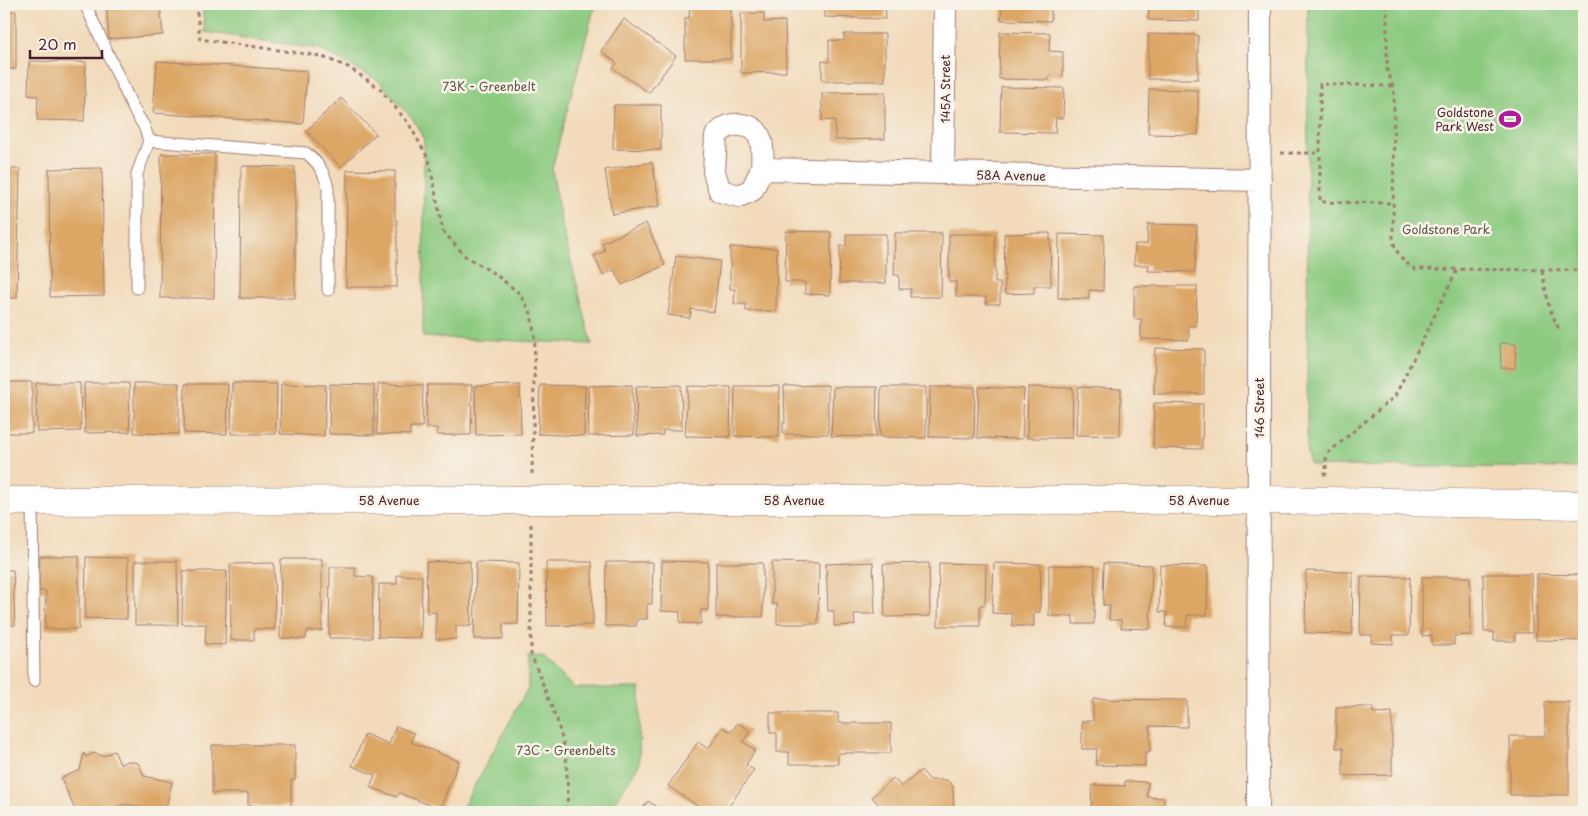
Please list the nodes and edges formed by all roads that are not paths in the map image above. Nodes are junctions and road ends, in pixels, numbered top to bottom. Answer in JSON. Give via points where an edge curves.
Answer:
{"nodes":[{"id":1,"x":85,"y":4,"type":"edge"},
{"id":2,"x":945,"y":4,"type":"edge"},
{"id":3,"x":1260,"y":4,"type":"edge"},
{"id":4,"x":149,"y":141,"type":"junction"},
{"id":5,"x":762,"y":169,"type":"dead end"},
{"id":6,"x":944,"y":174,"type":"junction"},
{"id":7,"x":1260,"y":180,"type":"junction"},
{"id":8,"x":137,"y":288,"type":"dead end"},
{"id":9,"x":328,"y":290,"type":"dead end"},
{"id":10,"x":1259,"y":500,"type":"junction"},
{"id":11,"x":4,"y":501,"type":"edge"},
{"id":12,"x":32,"y":501,"type":"junction"},
{"id":13,"x":1584,"y":505,"type":"edge"},
{"id":14,"x":34,"y":681,"type":"dead end"},
{"id":15,"x":1258,"y":812,"type":"edge"}],
"edges":[{"from":1,"to":4,"type":"lane"},
{"from":2,"to":6,"type":"street","name":"145A Street"},
{"from":3,"to":7,"type":"street","name":"146 Street"},
{"from":4,"to":8,"type":"lane","via":[[137,174]]},
{"from":4,"to":9,"type":"lane","via":[[306,153],[316,160],[325,174],[328,188]]},
{"from":5,"to":6,"type":"street","name":"58A Avenue"},
{"from":6,"to":7,"type":"street","name":"58A Avenue"},
{"from":7,"to":10,"type":"street","name":"146 Street"},
{"from":10,"to":12,"type":"street","name":"58 Avenue"},
{"from":10,"to":13,"type":"street","name":"58 Avenue"},
{"from":10,"to":15,"type":"street","name":"146 Street"},
{"from":11,"to":12,"type":"street","name":"58 Avenue"},
{"from":12,"to":14,"type":"lane"}]}
